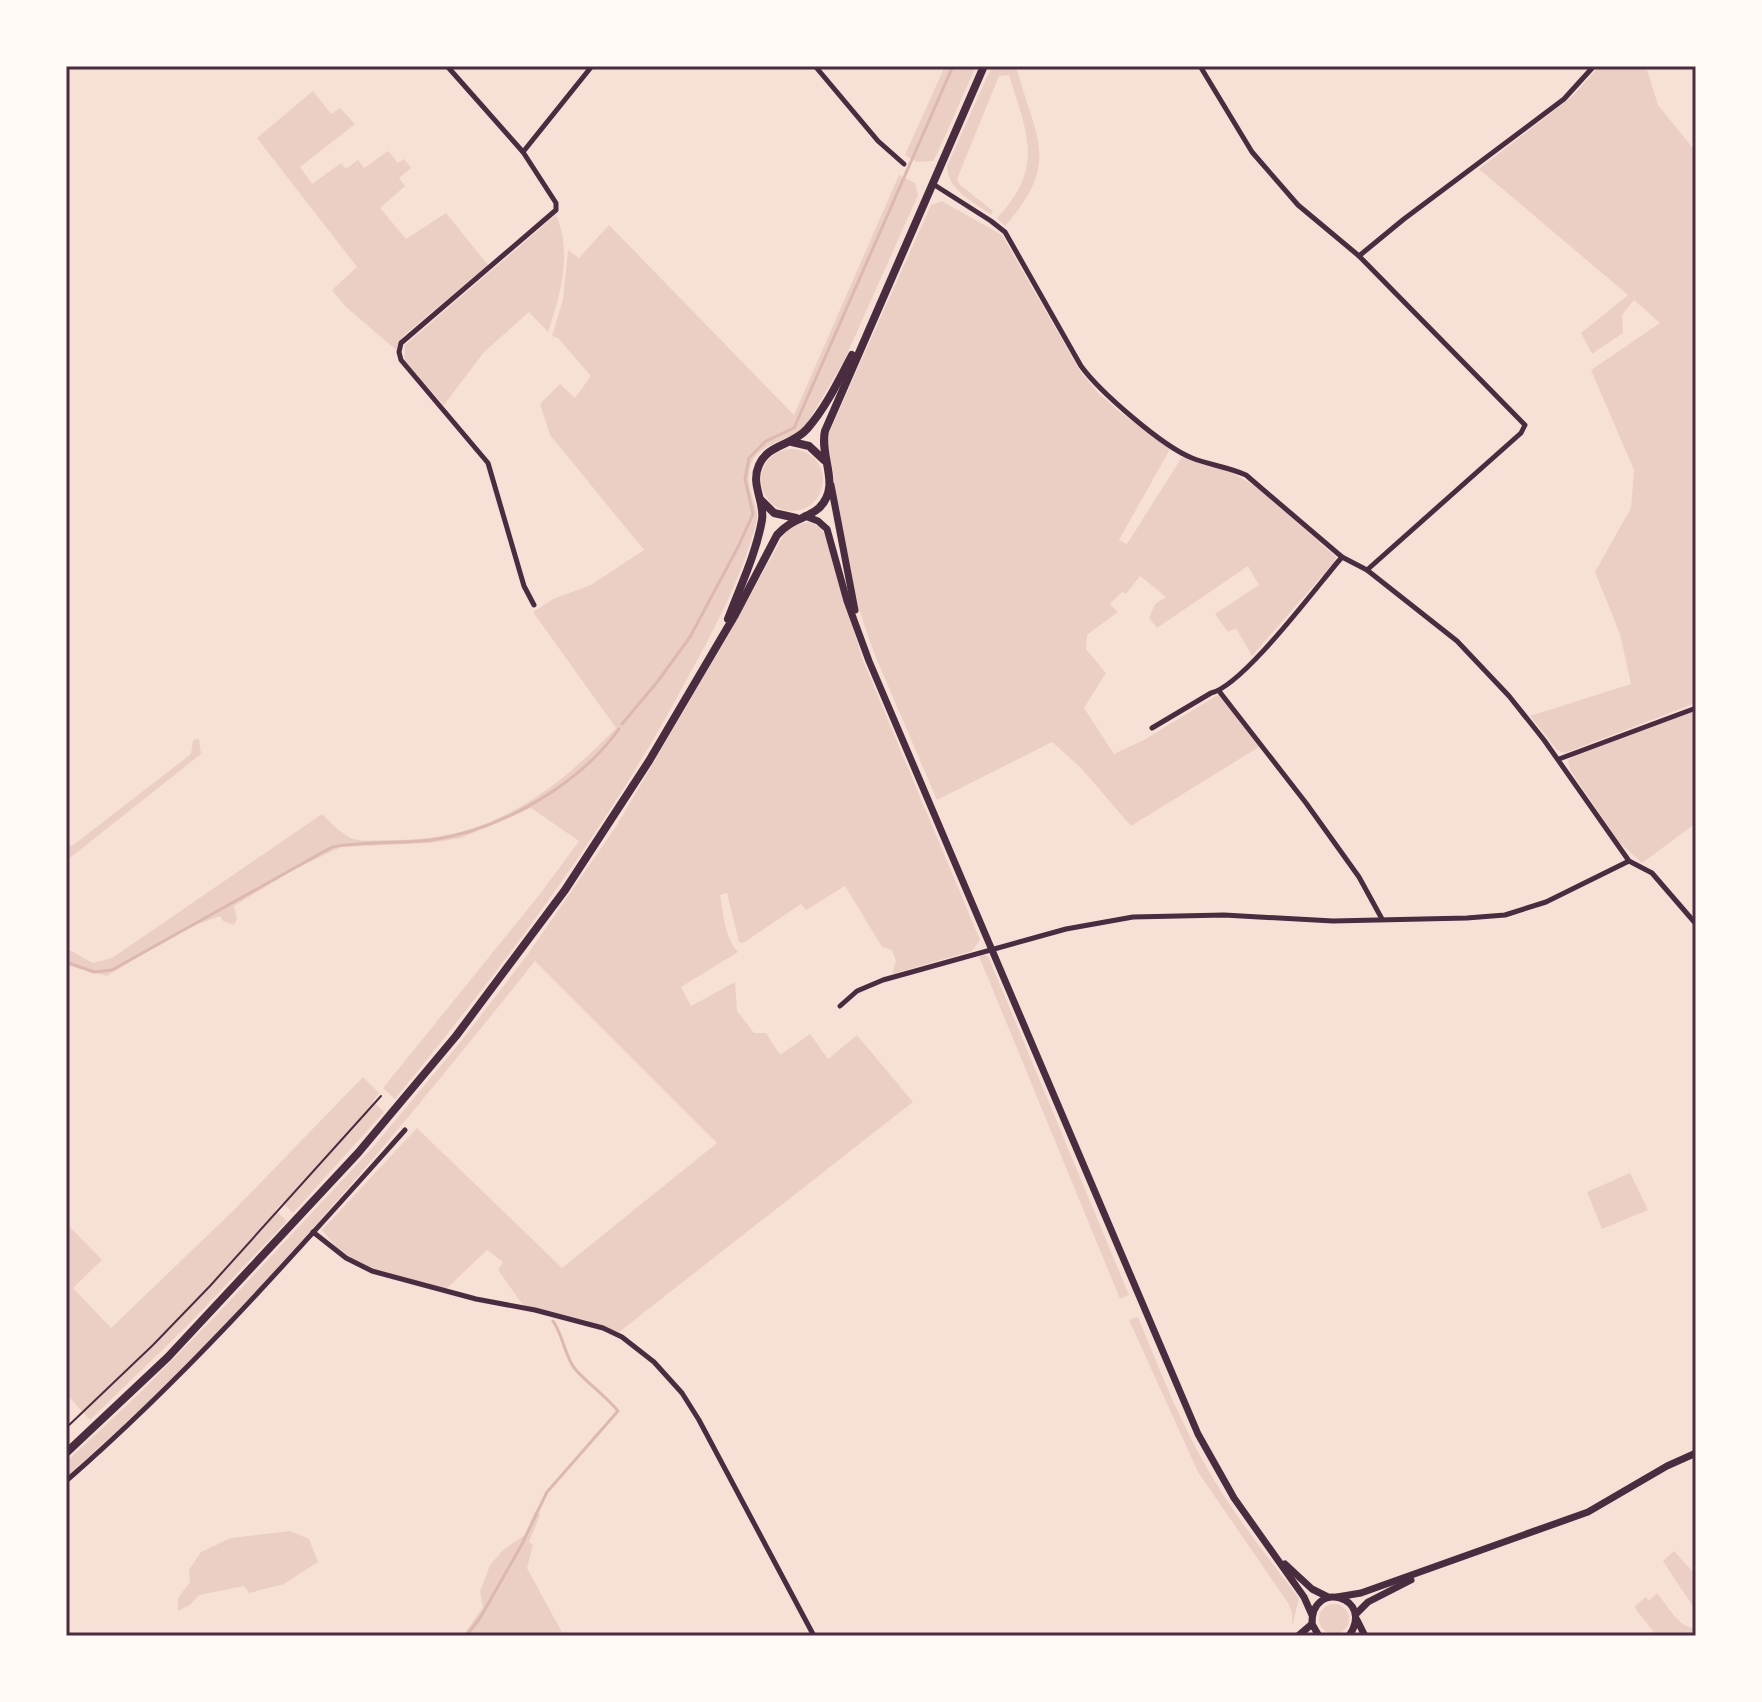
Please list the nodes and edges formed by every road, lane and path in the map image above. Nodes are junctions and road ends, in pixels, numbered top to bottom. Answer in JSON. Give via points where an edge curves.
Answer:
{"nodes":[{"id":1,"x":447,"y":66,"type":"edge"},
{"id":2,"x":592,"y":66,"type":"edge"},
{"id":3,"x":815,"y":66,"type":"edge"},
{"id":4,"x":984,"y":66,"type":"edge"},
{"id":5,"x":1200,"y":66,"type":"edge"},
{"id":6,"x":1594,"y":66,"type":"edge"},
{"id":7,"x":523,"y":152,"type":"junction"},
{"id":8,"x":904,"y":164,"type":"dead end"},
{"id":9,"x":932,"y":183,"type":"junction"},
{"id":10,"x":1359,"y":256,"type":"junction"},
{"id":11,"x":870,"y":323,"type":"junction"},
{"id":12,"x":792,"y":442,"type":"junction"},
{"id":13,"x":828,"y":466,"type":"junction"},
{"id":14,"x":831,"y":481,"type":"junction"},
{"id":15,"x":758,"y":495,"type":"junction"},
{"id":16,"x":801,"y":517,"type":"junction"},
{"id":17,"x":1342,"y":557,"type":"junction"},
{"id":18,"x":1367,"y":570,"type":"junction"},
{"id":19,"x":534,"y":605,"type":"dead end"},
{"id":20,"x":721,"y":636,"type":"junction"},
{"id":21,"x":860,"y":636,"type":"junction"},
{"id":22,"x":1219,"y":691,"type":"junction"},
{"id":23,"x":1696,"y":708,"type":"edge"},
{"id":24,"x":1152,"y":728,"type":"dead end"},
{"id":25,"x":1559,"y":759,"type":"junction"},
{"id":26,"x":1629,"y":861,"type":"junction"},
{"id":27,"x":1382,"y":919,"type":"junction"},
{"id":28,"x":1696,"y":924,"type":"edge"},
{"id":29,"x":991,"y":949,"type":"junction"},
{"id":30,"x":840,"y":1006,"type":"dead end"},
{"id":31,"x":381,"y":1096,"type":"dead end"},
{"id":32,"x":405,"y":1130,"type":"dead end"},
{"id":33,"x":313,"y":1232,"type":"junction"},
{"id":34,"x":66,"y":1428,"type":"edge"},
{"id":35,"x":66,"y":1453,"type":"edge"},
{"id":36,"x":1696,"y":1453,"type":"edge"},
{"id":37,"x":66,"y":1481,"type":"edge"},
{"id":38,"x":1272,"y":1552,"type":"junction"},
{"id":39,"x":1437,"y":1566,"type":"junction"},
{"id":40,"x":1333,"y":1597,"type":"junction"},
{"id":41,"x":1356,"y":1616,"type":"junction"},
{"id":42,"x":1312,"y":1619,"type":"junction"},
{"id":43,"x":814,"y":1636,"type":"edge"},
{"id":44,"x":1298,"y":1636,"type":"edge"},
{"id":45,"x":1319,"y":1636,"type":"edge"},
{"id":46,"x":1349,"y":1636,"type":"edge"},
{"id":47,"x":1365,"y":1636,"type":"edge"}],
"edges":[{"from":1,"to":7,"type":"street"},
{"from":2,"to":7,"type":"street"},
{"from":3,"to":8,"type":"street"},
{"from":4,"to":9,"type":"main road"},
{"from":5,"to":10,"type":"street","via":[[1252,152],[1298,205]]},
{"from":6,"to":10,"type":"street","via":[[1564,99]]},
{"from":7,"to":19,"type":"street","via":[[556,210],[401,343],[399,352],[488,463]]},
{"from":9,"to":11,"type":"main road"},
{"from":9,"to":17,"type":"street","via":[[1000,227],[1081,366],[1101,390],[1181,452],[1246,475]]},
{"from":10,"to":18,"type":"street","via":[[1525,425]]},
{"from":11,"to":12,"type":"main road","via":[[811,423]]},
{"from":11,"to":13,"type":"main road","via":[[825,431]]},
{"from":12,"to":13,"type":"main road","via":[[809,446]]},
{"from":12,"to":15,"type":"main road","via":[[762,458],[756,470]]},
{"from":13,"to":14,"type":"main road"},
{"from":14,"to":16,"type":"main road","via":[[818,508]]},
{"from":14,"to":21,"type":"main road"},
{"from":15,"to":16,"type":"main road","via":[[774,513]]},
{"from":15,"to":20,"type":"main road","via":[[763,514],[755,547]]},
{"from":16,"to":20,"type":"main road","via":[[777,535]]},
{"from":16,"to":21,"type":"main road","via":[[827,529]]},
{"from":17,"to":18,"type":"street"},
{"from":17,"to":22,"type":"street","via":[[1250,664]]},
{"from":18,"to":25,"type":"street","via":[[1457,641]]},
{"from":20,"to":35,"type":"main road","via":[[649,761],[565,890],[456,1036],[358,1153],[168,1357]]},
{"from":21,"to":29,"type":"main road"},
{"from":22,"to":24,"type":"street"},
{"from":22,"to":27,"type":"street","via":[[1306,803]]},
{"from":23,"to":25,"type":"street"},
{"from":25,"to":26,"type":"street"},
{"from":26,"to":27,"type":"street","via":[[1528,909],[1480,917]]},
{"from":26,"to":28,"type":"street","via":[[1652,873]]},
{"from":27,"to":29,"type":"street","via":[[1133,917]]},
{"from":29,"to":30,"type":"street","via":[[883,980],[857,991]]},
{"from":29,"to":38,"type":"main road","via":[[1192,1421],[1219,1474]]},
{"from":31,"to":34,"type":"path","via":[[210,1286]]},
{"from":32,"to":33,"type":"street"},
{"from":33,"to":37,"type":"street","via":[[182,1373]]},
{"from":33,"to":43,"type":"street","via":[[372,1271],[586,1323],[635,1345],[682,1393],[699,1420]]},
{"from":36,"to":39,"type":"main road","via":[[1588,1512]]},
{"from":38,"to":40,"type":"main road","via":[[1312,1589]]},
{"from":38,"to":42,"type":"main road","via":[[1304,1597]]},
{"from":39,"to":40,"type":"main road","via":[[1361,1593]]},
{"from":39,"to":41,"type":"main road","via":[[1368,1602]]},
{"from":40,"to":41,"type":"main road","via":[[1349,1602]]},
{"from":40,"to":42,"type":"main road","via":[[1321,1601]]},
{"from":41,"to":46,"type":"main road"},
{"from":41,"to":47,"type":"main road"},
{"from":42,"to":44,"type":"main road"},
{"from":42,"to":45,"type":"main road"}]}
